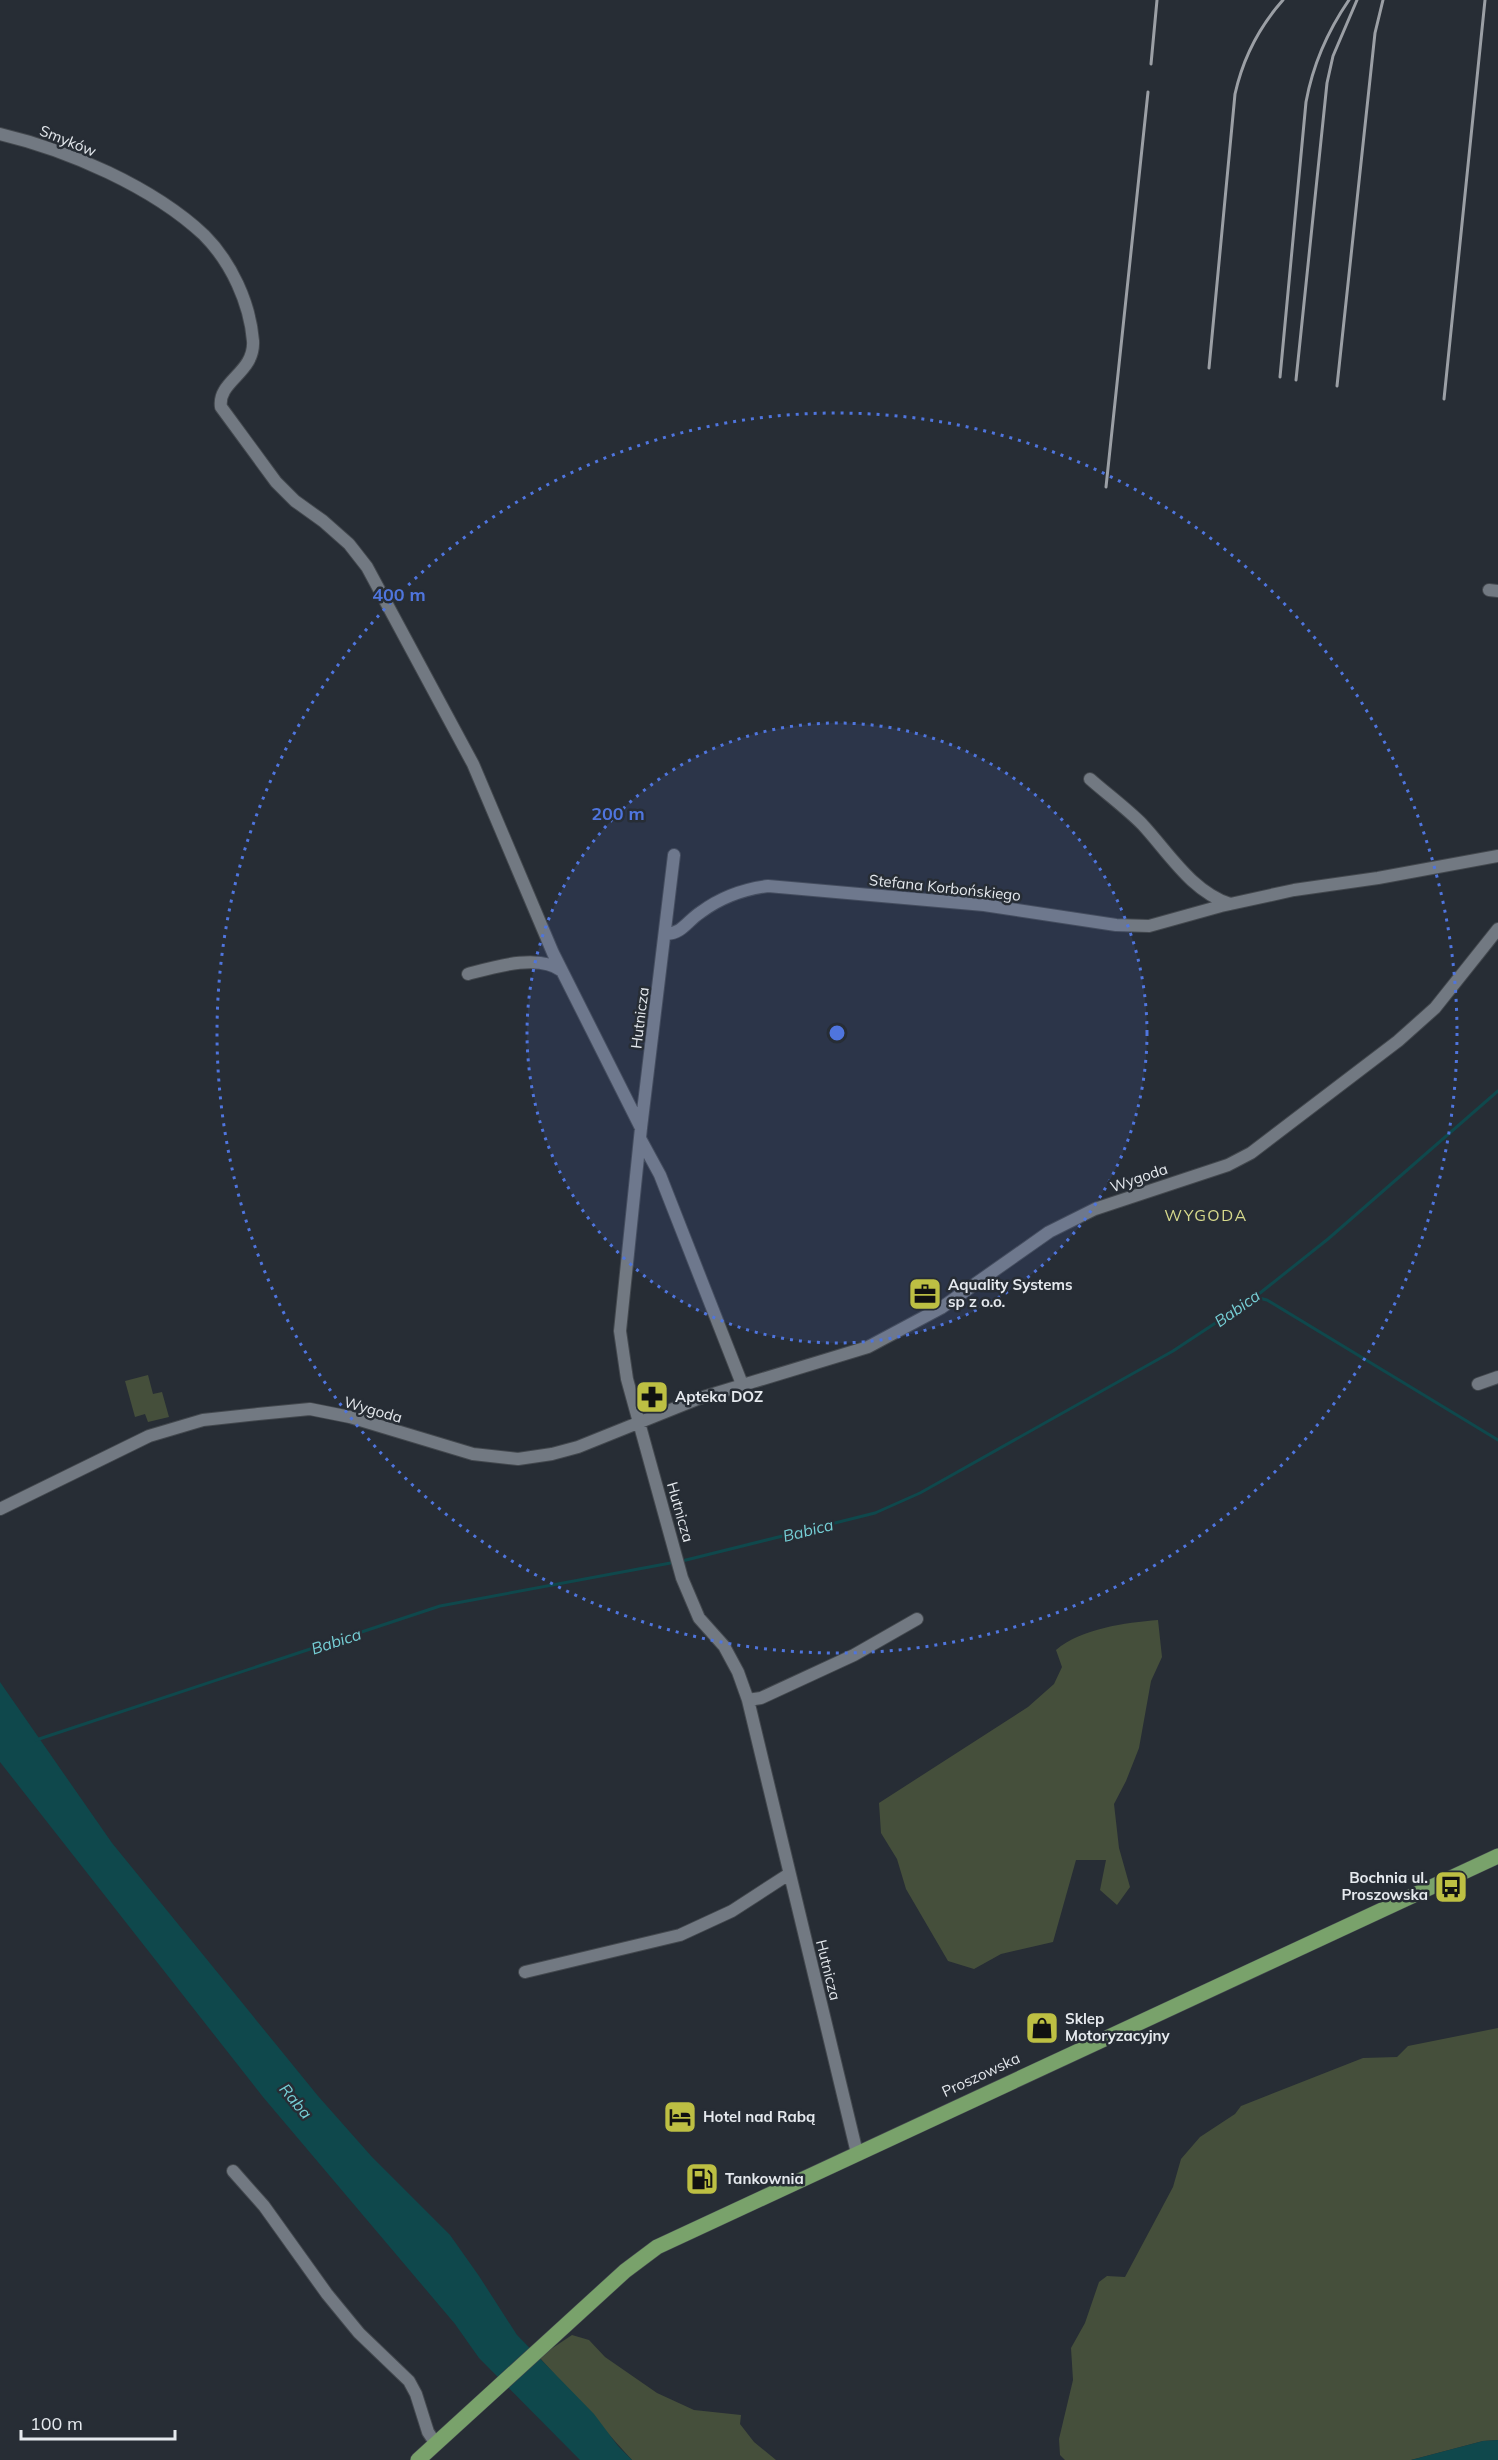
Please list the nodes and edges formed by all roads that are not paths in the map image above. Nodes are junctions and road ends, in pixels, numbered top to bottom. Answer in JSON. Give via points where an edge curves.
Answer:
{"nodes":[{"id":1,"x":0,"y":135,"type":"edge"},
{"id":2,"x":1090,"y":779,"type":"dead end"},
{"id":3,"x":674,"y":855,"type":"dead end"},
{"id":4,"x":1498,"y":856,"type":"edge"},
{"id":5,"x":1231,"y":904,"type":"junction"},
{"id":6,"x":1498,"y":929,"type":"edge"},
{"id":7,"x":666,"y":934,"type":"junction"},
{"id":8,"x":563,"y":972,"type":"junction"},
{"id":9,"x":468,"y":974,"type":"dead end"},
{"id":10,"x":641,"y":1134,"type":"junction"},
{"id":11,"x":1498,"y":1377,"type":"edge"},
{"id":12,"x":742,"y":1384,"type":"junction"},
{"id":13,"x":1478,"y":1384,"type":"dead end"},
{"id":14,"x":638,"y":1422,"type":"junction"},
{"id":15,"x":0,"y":1509,"type":"edge"},
{"id":16,"x":917,"y":1619,"type":"dead end"},
{"id":17,"x":748,"y":1701,"type":"junction"},
{"id":18,"x":1498,"y":1856,"type":"edge"},
{"id":19,"x":789,"y":1874,"type":"junction"},
{"id":20,"x":525,"y":1972,"type":"dead end"},
{"id":21,"x":857,"y":2153,"type":"junction"},
{"id":22,"x":233,"y":2171,"type":"dead end"},
{"id":23,"x":436,"y":2444,"type":"junction"},
{"id":24,"x":418,"y":2460,"type":"edge"}],
"edges":[{"from":1,"to":8,"type":"street","name":"Smyków","via":[[27,141],[123,181],[187,221],[205,237],[233,274],[247,305],[253,343],[246,367],[222,391],[220,407],[276,482],[349,544],[367,567],[473,764]]},
{"from":2,"to":5,"type":"street","via":[[1140,822],[1206,893]]},
{"from":3,"to":7,"type":"street","name":"Hutnicza"},
{"from":4,"to":5,"type":"street","name":"Stefana Korbońskiego"},
{"from":5,"to":7,"type":"street","name":"Stefana Korbońskiego","via":[[1138,926],[984,905],[768,886],[746,889],[701,912],[677,933]]},
{"from":6,"to":12,"type":"street","name":"Wygoda","via":[[1435,1008],[1398,1041],[1251,1153],[1228,1165],[1095,1209],[1049,1233],[941,1308],[868,1347]]},
{"from":7,"to":10,"type":"street","name":"Hutnicza"},
{"from":8,"to":9,"type":"street","via":[[544,963],[505,964]]},
{"from":8,"to":10,"type":"street","name":"Smyków"},
{"from":10,"to":12,"type":"street"},
{"from":10,"to":14,"type":"street","name":"Hutnicza","via":[[620,1331]]},
{"from":11,"to":13,"type":"street"},
{"from":12,"to":14,"type":"street","name":"Wygoda"},
{"from":14,"to":15,"type":"street","name":"Wygoda","via":[[578,1447],[518,1459],[473,1454],[310,1409],[203,1420],[133,1443]]},
{"from":14,"to":17,"type":"street","name":"Hutnicza","via":[[682,1578],[699,1618],[724,1646],[738,1672]]},
{"from":16,"to":17,"type":"street","via":[[854,1655]]},
{"from":17,"to":19,"type":"street","name":"Hutnicza"},
{"from":18,"to":21,"type":"main road","name":"Proszowska"},
{"from":19,"to":20,"type":"street","via":[[732,1911],[680,1935]]},
{"from":19,"to":21,"type":"street","name":"Hutnicza"},
{"from":21,"to":23,"type":"main road","name":"Proszowska","via":[[657,2247],[625,2271]]},
{"from":22,"to":23,"type":"street","via":[[359,2333],[409,2381]]},
{"from":23,"to":24,"type":"main road","name":"Proszowska"}]}
